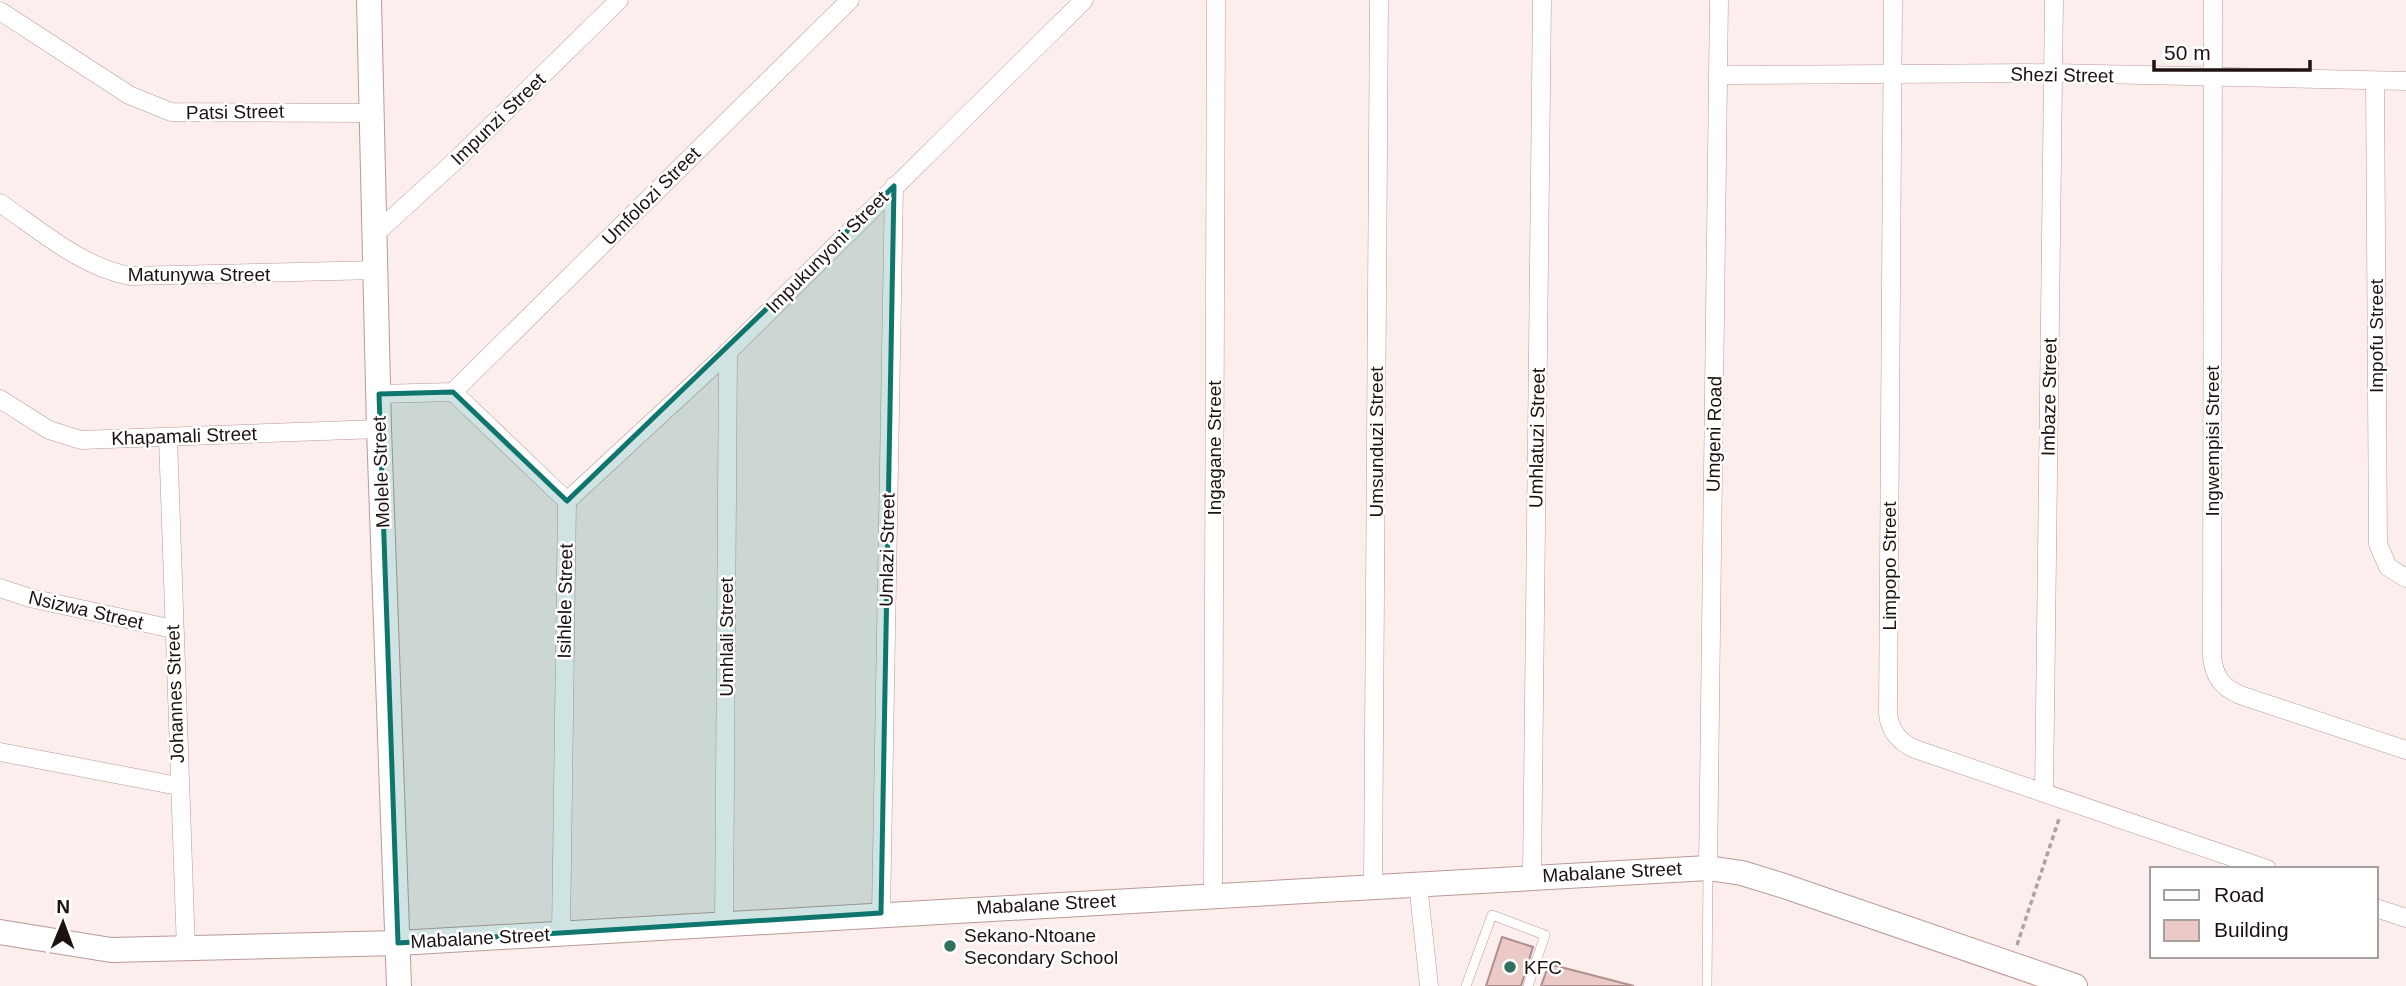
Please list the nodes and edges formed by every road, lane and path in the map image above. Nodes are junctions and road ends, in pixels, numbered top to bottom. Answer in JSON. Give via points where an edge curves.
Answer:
{"nodes":[{"id":1,"x":369,"y":0,"type":"edge"},
{"id":2,"x":619,"y":0,"type":"edge"},
{"id":3,"x":850,"y":0,"type":"edge"},
{"id":4,"x":1084,"y":0,"type":"edge"},
{"id":5,"x":1216,"y":0,"type":"edge"},
{"id":6,"x":1379,"y":0,"type":"edge"},
{"id":7,"x":1542,"y":0,"type":"edge"},
{"id":8,"x":1719,"y":0,"type":"edge"},
{"id":9,"x":1893,"y":0,"type":"edge"},
{"id":10,"x":2054,"y":0,"type":"edge"},
{"id":11,"x":2213,"y":0,"type":"edge"},
{"id":12,"x":0,"y":11,"type":"edge"},
{"id":13,"x":2053,"y":73,"type":"junction"},
{"id":14,"x":1719,"y":75,"type":"junction"},
{"id":15,"x":1892,"y":76,"type":"junction"},
{"id":16,"x":2213,"y":79,"type":"junction"},
{"id":17,"x":2375,"y":80,"type":"junction"},
{"id":18,"x":2406,"y":81,"type":"edge"},
{"id":19,"x":372,"y":113,"type":"junction"},
{"id":20,"x":894,"y":186,"type":"junction"},
{"id":21,"x":0,"y":203,"type":"edge"},
{"id":22,"x":374,"y":235,"type":"junction"},
{"id":23,"x":377,"y":270,"type":"junction"},
{"id":24,"x":728,"y":352,"type":"junction"},
{"id":25,"x":453,"y":392,"type":"junction"},
{"id":26,"x":379,"y":394,"type":"junction"},
{"id":27,"x":0,"y":399,"type":"edge"},
{"id":28,"x":379,"y":429,"type":"junction"},
{"id":29,"x":168,"y":438,"type":"junction"},
{"id":30,"x":567,"y":501,"type":"junction"},
{"id":31,"x":2406,"y":578,"type":"edge"},
{"id":32,"x":0,"y":588,"type":"edge"},
{"id":33,"x":173,"y":629,"type":"junction"},
{"id":34,"x":2406,"y":750,"type":"edge"},
{"id":35,"x":0,"y":752,"type":"edge"},
{"id":36,"x":178,"y":786,"type":"junction"},
{"id":37,"x":2044,"y":793,"type":"junction"},
{"id":38,"x":2066,"y":801,"type":"junction"},
{"id":39,"x":2261,"y":867,"type":"edge"},
{"id":40,"x":1709,"y":868,"type":"junction"},
{"id":41,"x":1532,"y":876,"type":"junction"},
{"id":42,"x":1418,"y":884,"type":"junction"},
{"id":43,"x":1373,"y":885,"type":"junction"},
{"id":44,"x":1213,"y":895,"type":"junction"},
{"id":45,"x":2378,"y":909,"type":"edge"},
{"id":46,"x":881,"y":913,"type":"junction"},
{"id":47,"x":2406,"y":918,"type":"edge"},
{"id":48,"x":724,"y":923,"type":"junction"},
{"id":49,"x":0,"y":932,"type":"edge"},
{"id":50,"x":561,"y":934,"type":"junction"},
{"id":51,"x":398,"y":943,"type":"junction"},
{"id":52,"x":186,"y":950,"type":"junction"},
{"id":53,"x":2011,"y":964,"type":"junction"},
{"id":54,"x":399,"y":986,"type":"edge"},
{"id":55,"x":1429,"y":986,"type":"edge"},
{"id":56,"x":1466,"y":986,"type":"edge"},
{"id":57,"x":1528,"y":986,"type":"edge"},
{"id":58,"x":1707,"y":986,"type":"edge"},
{"id":59,"x":2075,"y":986,"type":"edge"}],
"edges":[{"from":1,"to":19,"type":"street","name":"Molele Street"},
{"from":2,"to":22,"type":"street","name":"Impunzi Street"},
{"from":3,"to":25,"type":"street","name":"Umfolozi Street"},
{"from":4,"to":20,"type":"street","name":"Impukunyoni Street"},
{"from":5,"to":44,"type":"street","name":"Ingagane Street"},
{"from":6,"to":43,"type":"street","name":"Umsunduzi Street"},
{"from":7,"to":41,"type":"street","name":"Umhlatuzi Street"},
{"from":8,"to":14,"type":"street","name":"Umgeni Road"},
{"from":9,"to":15,"type":"street","name":"Limpopo Street"},
{"from":10,"to":13,"type":"street","name":"Imbaze Street"},
{"from":11,"to":16,"type":"street","name":"Ingwempisi Street"},
{"from":12,"to":19,"type":"street","name":"Patsi Street","via":[[129,95],[171,112]]},
{"from":13,"to":15,"type":"street","name":"Shezi Street"},
{"from":13,"to":16,"type":"street","name":"Shezi Street"},
{"from":13,"to":37,"type":"street","name":"Imbaze Street"},
{"from":14,"to":15,"type":"street","name":"Shezi Street"},
{"from":14,"to":40,"type":"street","name":"Umgeni Road"},
{"from":15,"to":37,"type":"street","name":"Limpopo Street","via":[[1889,720],[1895,735],[1909,747]]},
{"from":16,"to":17,"type":"street","name":"Shezi Street"},
{"from":16,"to":34,"type":"street","name":"Ingwempisi Street","via":[[2214,673],[2240,695]]},
{"from":17,"to":18,"type":"street","name":"Shezi Street"},
{"from":17,"to":31,"type":"street","name":"Impofu Street","via":[[2378,544],[2388,567]]},
{"from":19,"to":22,"type":"street","name":"Molele Street"},
{"from":20,"to":24,"type":"street","name":"Impukunyoni Street"},
{"from":20,"to":46,"type":"street","name":"Umlazi Street"},
{"from":21,"to":23,"type":"street","name":"Matunywa Street","via":[[95,266],[130,276]]},
{"from":22,"to":23,"type":"street","name":"Molele Street"},
{"from":23,"to":26,"type":"street","name":"Molele Street"},
{"from":24,"to":30,"type":"street","name":"Impukunyoni Street"},
{"from":24,"to":48,"type":"street","name":"Umhlali Street"},
{"from":25,"to":26,"type":"street"},
{"from":25,"to":30,"type":"street"},
{"from":26,"to":28,"type":"street","name":"Molele Street"},
{"from":27,"to":29,"type":"street","name":"Khapamali Street","via":[[65,438]]},
{"from":28,"to":29,"type":"street","name":"Khapamali Street"},
{"from":28,"to":51,"type":"street","name":"Molele Street"},
{"from":29,"to":33,"type":"street","name":"Johannes Street"},
{"from":30,"to":50,"type":"street","name":"Isihlele Street"},
{"from":32,"to":33,"type":"street","name":"Nsizwa Street"},
{"from":33,"to":36,"type":"street","name":"Johannes Street"},
{"from":35,"to":36,"type":"street"},
{"from":36,"to":52,"type":"street","name":"Johannes Street"},
{"from":37,"to":38,"type":"street","name":"Limpopo Street"},
{"from":38,"to":39,"type":"street","name":"Limpopo Street"},
{"from":38,"to":53,"type":"path"},
{"from":40,"to":41,"type":"street","name":"Mabalane Street"},
{"from":40,"to":53,"type":"street","name":"Mabalane Street","via":[[1784,886]]},
{"from":40,"to":58,"type":"lane"},
{"from":41,"to":42,"type":"street","name":"Mabalane Street"},
{"from":42,"to":43,"type":"street","name":"Mabalane Street"},
{"from":42,"to":55,"type":"street"},
{"from":43,"to":44,"type":"street","name":"Mabalane Street"},
{"from":44,"to":46,"type":"street","name":"Mabalane Street"},
{"from":45,"to":47,"type":"street"},
{"from":46,"to":48,"type":"street","name":"Mabalane Street"},
{"from":48,"to":50,"type":"street","name":"Mabalane Street"},
{"from":49,"to":52,"type":"street","name":"Mabalane Street","via":[[111,950]]},
{"from":50,"to":51,"type":"street","name":"Mabalane Street"},
{"from":51,"to":52,"type":"street","name":"Mabalane Street"},
{"from":51,"to":54,"type":"street","name":"Molele Street"},
{"from":53,"to":59,"type":"street","name":"Mabalane Street"},
{"from":56,"to":57,"type":"lane","via":[[1492,915],[1545,934]]}]}
